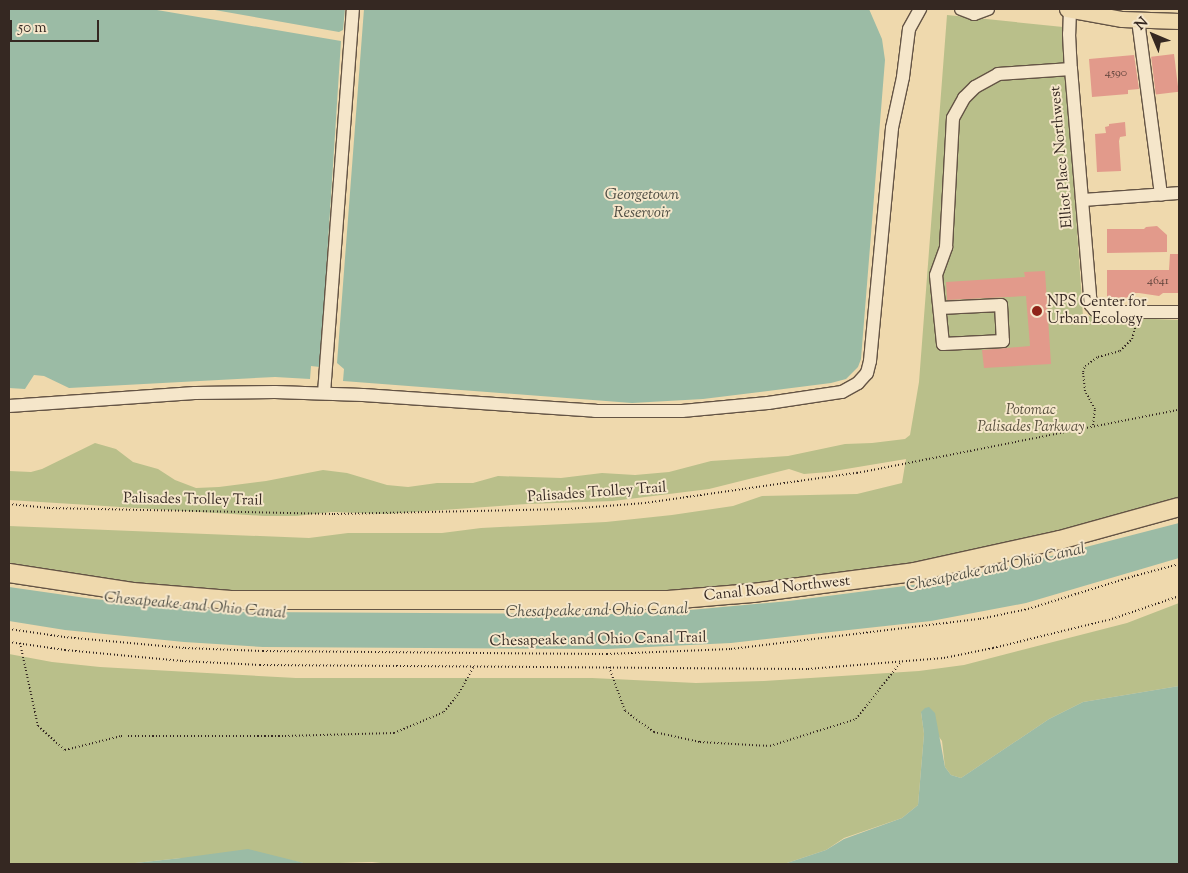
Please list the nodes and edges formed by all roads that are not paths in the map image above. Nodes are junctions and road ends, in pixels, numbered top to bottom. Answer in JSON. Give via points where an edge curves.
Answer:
{"nodes":[{"id":1,"x":353,"y":9,"type":"edge"},
{"id":2,"x":920,"y":9,"type":"edge"},
{"id":3,"x":961,"y":9,"type":"edge"},
{"id":4,"x":988,"y":9,"type":"edge"},
{"id":5,"x":1068,"y":9,"type":"edge"},
{"id":6,"x":1138,"y":20,"type":"junction"},
{"id":7,"x":1179,"y":21,"type":"edge"},
{"id":8,"x":1071,"y":69,"type":"junction"},
{"id":9,"x":1179,"y":193,"type":"edge"},
{"id":10,"x":1161,"y":194,"type":"junction"},
{"id":11,"x":1082,"y":200,"type":"junction"},
{"id":12,"x":940,"y":308,"type":"junction"},
{"id":13,"x":1179,"y":312,"type":"edge"},
{"id":14,"x":324,"y":393,"type":"junction"},
{"id":15,"x":9,"y":406,"type":"edge"},
{"id":16,"x":1179,"y":508,"type":"edge"},
{"id":17,"x":9,"y":573,"type":"edge"}],
"edges":[{"from":1,"to":14,"type":"street"},
{"from":2,"to":14,"type":"street","via":[[909,29],[892,128],[870,362],[858,383],[842,392],[819,396],[682,411],[595,411]]},
{"from":3,"to":4,"type":"street","via":[[974,14]]},
{"from":5,"to":6,"type":"main road"},
{"from":5,"to":8,"type":"street","name":"Elliot Place Northwest"},
{"from":6,"to":7,"type":"main road"},
{"from":6,"to":10,"type":"street"},
{"from":8,"to":11,"type":"street","name":"Elliot Place Northwest"},
{"from":8,"to":12,"type":"street","via":[[998,74],[975,87],[964,98],[953,118],[946,246],[936,275]]},
{"from":9,"to":10,"type":"street"},
{"from":10,"to":11,"type":"street"},
{"from":11,"to":13,"type":"street","name":"Elliot Place Northwest","via":[[1092,308],[1098,312]]},
{"from":12,"to":12,"type":"street","via":[[942,344],[1004,341],[1001,305]]},
{"from":14,"to":15,"type":"street","via":[[195,393]]},
{"from":16,"to":17,"type":"highway","name":"Canal Road Northwest","via":[[1084,534],[914,572],[668,600],[232,600],[133,592]]}]}
